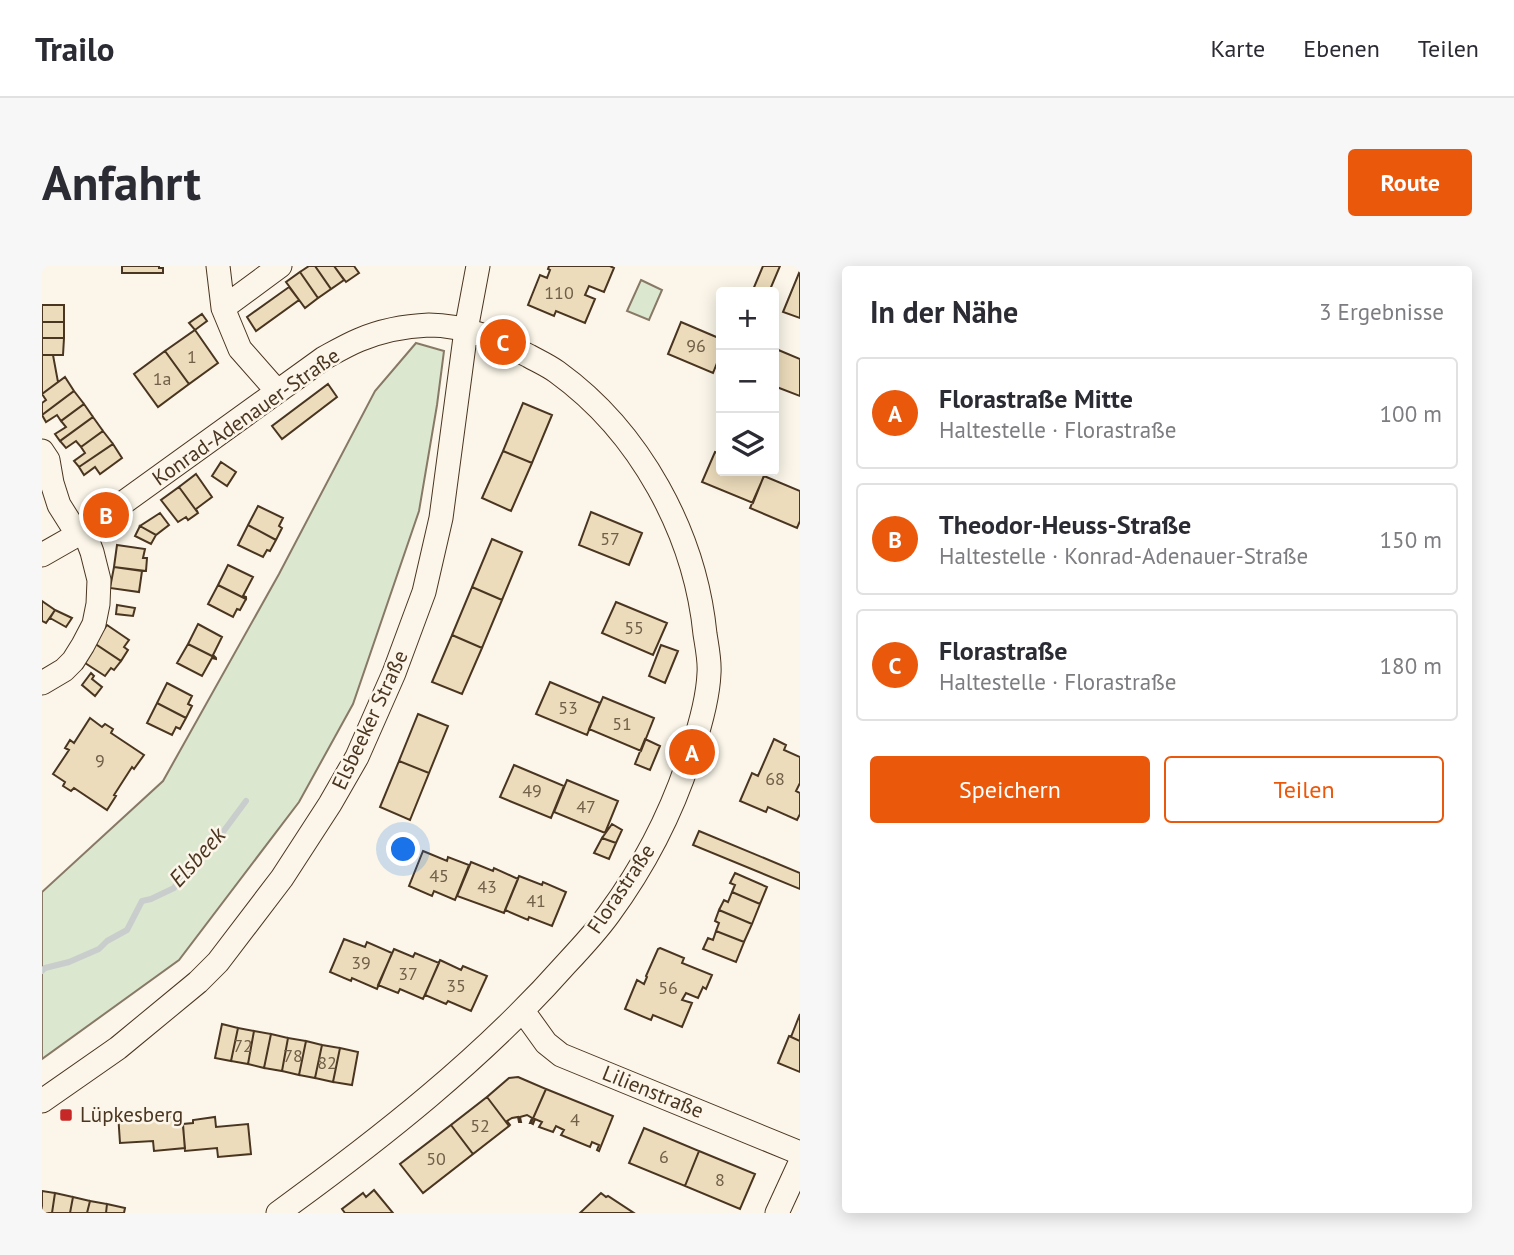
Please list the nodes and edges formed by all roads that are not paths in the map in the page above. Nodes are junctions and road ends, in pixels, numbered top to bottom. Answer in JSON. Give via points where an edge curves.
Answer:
{"nodes":[{"id":1,"x":218,"y":266,"type":"edge"},
{"id":2,"x":280,"y":266,"type":"edge"},
{"id":3,"x":478,"y":266,"type":"edge"},
{"id":4,"x":223,"y":308,"type":"junction"},
{"id":5,"x":466,"y":330,"type":"junction"},
{"id":6,"x":277,"y":391,"type":"junction"},
{"id":7,"x":42,"y":451,"type":"edge"},
{"id":8,"x":84,"y":531,"type":"junction"},
{"id":9,"x":42,"y":555,"type":"edge"},
{"id":10,"x":42,"y":683,"type":"edge"},
{"id":11,"x":523,"y":1011,"type":"junction"},
{"id":12,"x":42,"y":1101,"type":"edge"},
{"id":13,"x":800,"y":1153,"type":"edge"},
{"id":14,"x":800,"y":1163,"type":"edge"},
{"id":15,"x":278,"y":1213,"type":"edge"},
{"id":16,"x":777,"y":1213,"type":"edge"}],
"edges":[{"from":1,"to":4,"type":"street"},
{"from":2,"to":4,"type":"street"},
{"from":3,"to":5,"type":"street","name":"Elsbeeker Straße"},
{"from":4,"to":6,"type":"street","via":[[240,349]]},
{"from":5,"to":6,"type":"street","name":"Konrad-Adenauer-Straße","via":[[432,325],[359,339]]},
{"from":5,"to":11,"type":"street","name":"Florastraße","via":[[503,342],[556,371],[604,412],[635,450],[663,495],[683,540],[699,594],[709,672],[692,752],[640,868],[607,918]]},
{"from":5,"to":12,"type":"street","name":"Elsbeeker Straße","via":[[441,518],[424,592],[357,757],[282,878],[218,962],[118,1048]]},
{"from":6,"to":8,"type":"street","name":"Konrad-Adenauer-Straße"},
{"from":7,"to":8,"type":"street","via":[[59,505],[71,524]]},
{"from":8,"to":9,"type":"street","name":"Konrad-Adenauer-Straße"},
{"from":8,"to":10,"type":"street","via":[[99,580],[94,624],[73,661]]},
{"from":11,"to":13,"type":"street","name":"Lilienstraße","via":[[546,1043],[561,1055]]},
{"from":11,"to":15,"type":"street","name":"Florastraße","via":[[374,1141]]},
{"from":14,"to":16,"type":"street"}]}
